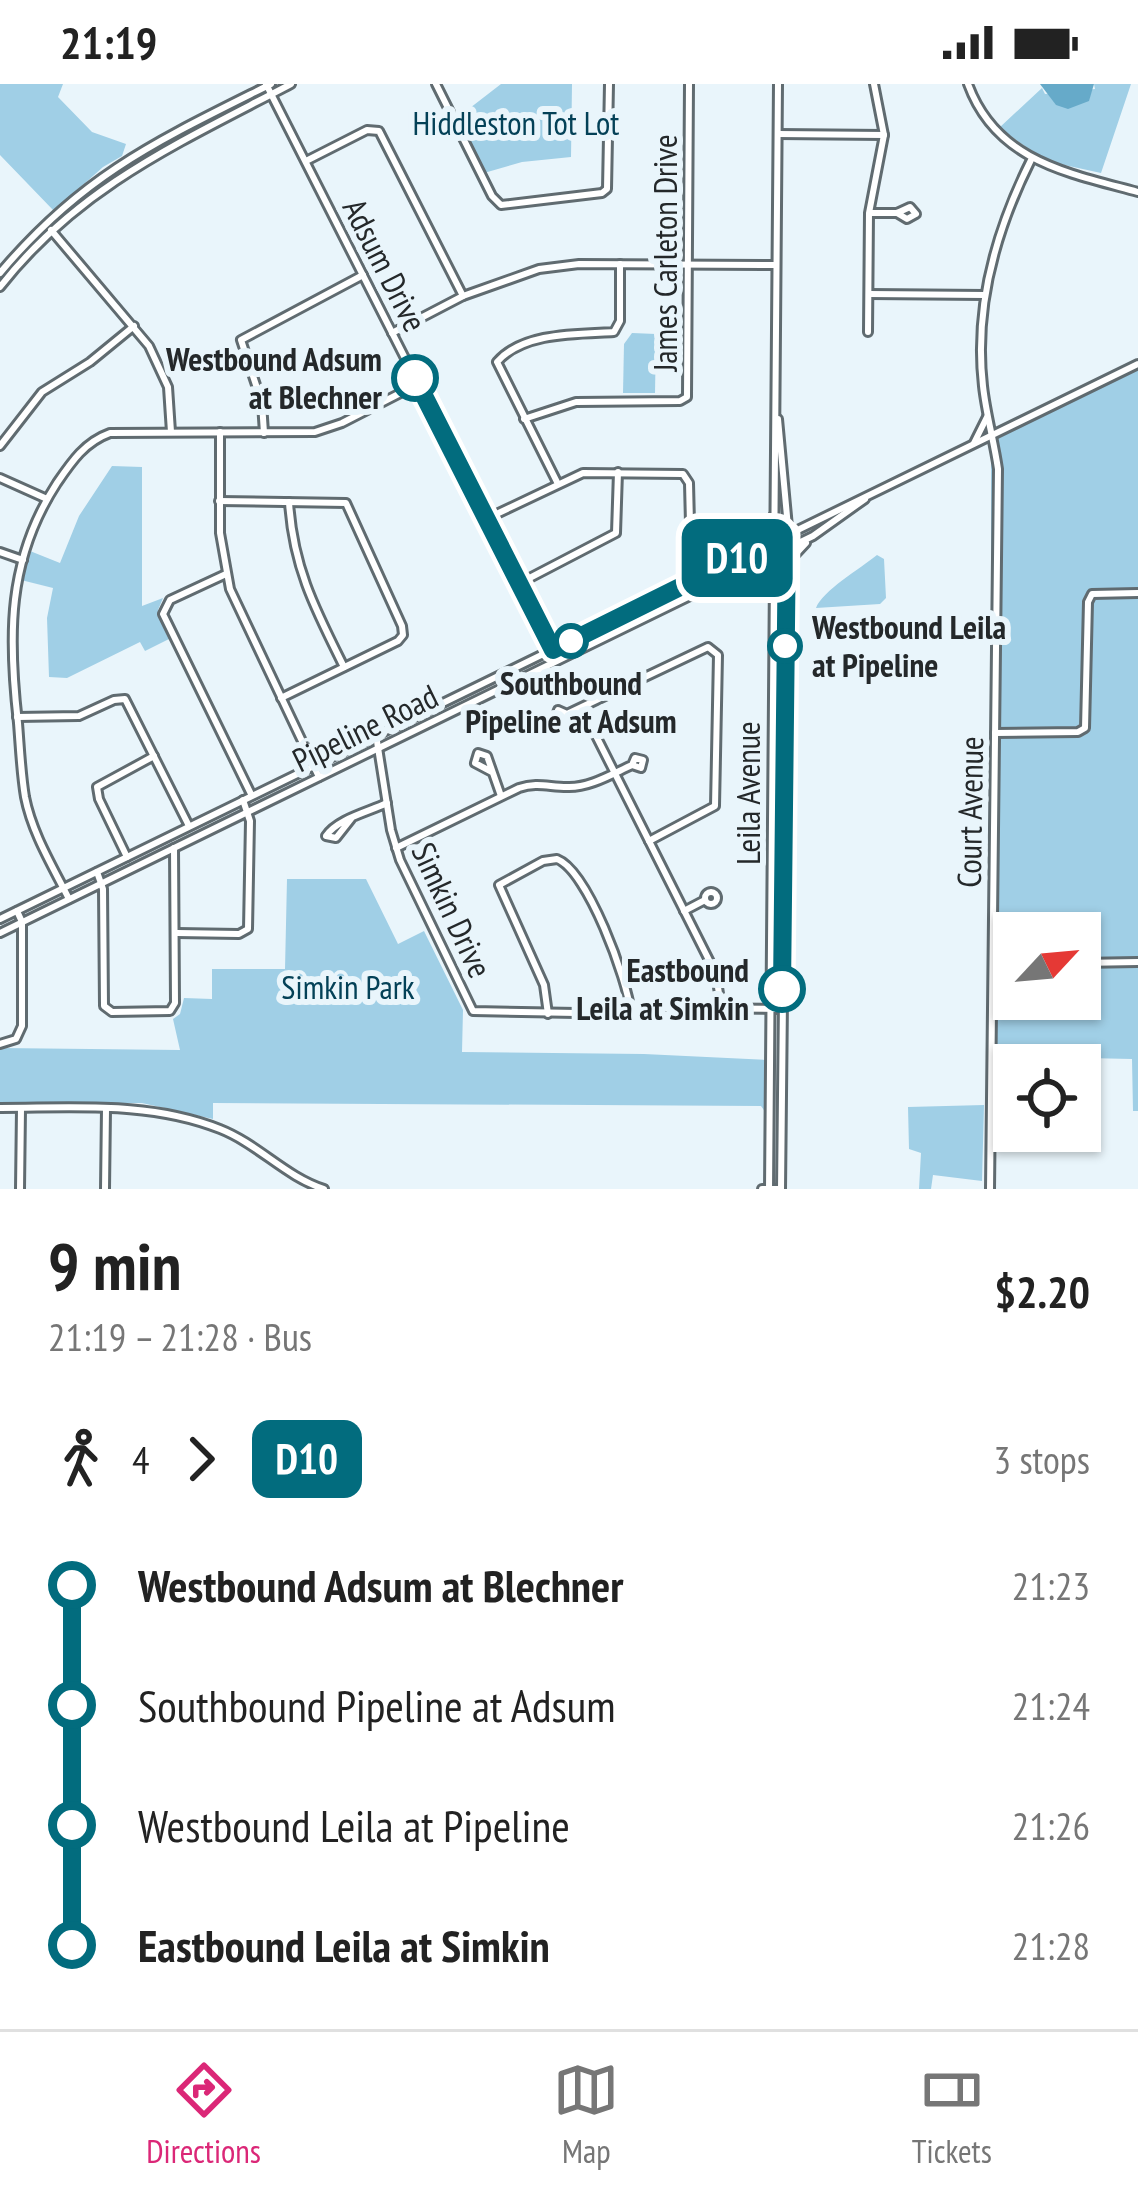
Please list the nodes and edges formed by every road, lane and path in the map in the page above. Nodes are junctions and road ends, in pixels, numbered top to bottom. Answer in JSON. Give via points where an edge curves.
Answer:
{"nodes":[{"id":1,"x":290,"y":84,"type":"edge"},
{"id":2,"x":609,"y":84,"type":"edge"},
{"id":3,"x":689,"y":84,"type":"edge"},
{"id":4,"x":778,"y":84,"type":"edge"},
{"id":5,"x":874,"y":84,"type":"edge"},
{"id":6,"x":968,"y":84,"type":"edge"},
{"id":7,"x":438,"y":85,"type":"edge"},
{"id":8,"x":269,"y":87,"type":"edge"},
{"id":9,"x":189,"y":124,"type":"junction"},
{"id":10,"x":192,"y":134,"type":"junction"},
{"id":11,"x":778,"y":134,"type":"junction"},
{"id":12,"x":884,"y":135,"type":"junction"},
{"id":13,"x":1031,"y":160,"type":"junction"},
{"id":14,"x":305,"y":161,"type":"junction"},
{"id":15,"x":102,"y":176,"type":"junction"},
{"id":16,"x":113,"y":180,"type":"junction"},
{"id":17,"x":1137,"y":190,"type":"edge"},
{"id":18,"x":869,"y":213,"type":"junction"},
{"id":19,"x":897,"y":213,"type":"dead end"},
{"id":20,"x":48,"y":227,"type":"junction"},
{"id":21,"x":691,"y":263,"type":"junction"},
{"id":22,"x":620,"y":264,"type":"junction"},
{"id":23,"x":777,"y":265,"type":"junction"},
{"id":24,"x":0,"y":273,"type":"edge"},
{"id":25,"x":363,"y":275,"type":"junction"},
{"id":26,"x":0,"y":286,"type":"edge"},
{"id":27,"x":868,"y":294,"type":"junction"},
{"id":28,"x":986,"y":295,"type":"junction"},
{"id":29,"x":463,"y":296,"type":"junction"},
{"id":30,"x":134,"y":326,"type":"junction"},
{"id":31,"x":868,"y":332,"type":"dead end"},
{"id":32,"x":392,"y":333,"type":"junction"},
{"id":33,"x":1138,"y":364,"type":"edge"},
{"id":34,"x":418,"y":384,"type":"junction"},
{"id":35,"x":775,"y":397,"type":"junction"},
{"id":36,"x":988,"y":414,"type":"junction"},
{"id":37,"x":524,"y":419,"type":"junction"},
{"id":38,"x":1012,"y":425,"type":"junction"},
{"id":39,"x":171,"y":432,"type":"junction"},
{"id":40,"x":220,"y":432,"type":"junction"},
{"id":41,"x":264,"y":433,"type":"junction"},
{"id":42,"x":991,"y":436,"type":"junction"},
{"id":43,"x":972,"y":444,"type":"junction"},
{"id":44,"x":0,"y":446,"type":"edge"},
{"id":45,"x":618,"y":472,"type":"junction"},
{"id":46,"x":0,"y":478,"type":"edge"},
{"id":47,"x":557,"y":482,"type":"junction"},
{"id":48,"x":873,"y":493,"type":"junction"},
{"id":49,"x":47,"y":499,"type":"junction"},
{"id":50,"x":219,"y":502,"type":"junction"},
{"id":51,"x":289,"y":502,"type":"junction"},
{"id":52,"x":775,"y":511,"type":"junction"},
{"id":53,"x":486,"y":519,"type":"junction"},
{"id":54,"x":787,"y":534,"type":"junction"},
{"id":55,"x":813,"y":536,"type":"junction"},
{"id":56,"x":775,"y":540,"type":"junction"},
{"id":57,"x":785,"y":548,"type":"junction"},
{"id":58,"x":755,"y":549,"type":"junction"},
{"id":59,"x":0,"y":552,"type":"edge"},
{"id":60,"x":774,"y":554,"type":"junction"},
{"id":61,"x":23,"y":560,"type":"junction"},
{"id":62,"x":750,"y":566,"type":"junction"},
{"id":63,"x":226,"y":574,"type":"junction"},
{"id":64,"x":785,"y":578,"type":"junction"},
{"id":65,"x":695,"y":579,"type":"junction"},
{"id":66,"x":519,"y":583,"type":"junction"},
{"id":67,"x":774,"y":587,"type":"junction"},
{"id":68,"x":701,"y":590,"type":"junction"},
{"id":69,"x":1138,"y":593,"type":"edge"},
{"id":70,"x":553,"y":650,"type":"junction"},
{"id":71,"x":558,"y":660,"type":"junction"},
{"id":72,"x":344,"y":667,"type":"junction"},
{"id":73,"x":281,"y":698,"type":"junction"},
{"id":74,"x":582,"y":707,"type":"junction"},
{"id":75,"x":567,"y":714,"type":"dead end"},
{"id":76,"x":17,"y":717,"type":"junction"},
{"id":77,"x":995,"y":733,"type":"junction"},
{"id":78,"x":376,"y":735,"type":"junction"},
{"id":79,"x":381,"y":747,"type":"junction"},
{"id":80,"x":154,"y":756,"type":"junction"},
{"id":81,"x":632,"y":765,"type":"dead end"},
{"id":82,"x":313,"y":766,"type":"junction"},
{"id":83,"x":492,"y":772,"type":"dead end"},
{"id":84,"x":614,"y":773,"type":"junction"},
{"id":85,"x":319,"y":777,"type":"junction"},
{"id":86,"x":501,"y":796,"type":"junction"},
{"id":87,"x":248,"y":798,"type":"junction"},
{"id":88,"x":387,"y":803,"type":"junction"},
{"id":89,"x":249,"y":811,"type":"junction"},
{"id":90,"x":352,"y":818,"type":"dead end"},
{"id":91,"x":189,"y":826,"type":"junction"},
{"id":92,"x":649,"y":841,"type":"junction"},
{"id":93,"x":174,"y":848,"type":"junction"},
{"id":94,"x":396,"y":848,"type":"junction"},
{"id":95,"x":127,"y":857,"type":"junction"},
{"id":96,"x":97,"y":872,"type":"junction"},
{"id":97,"x":102,"y":883,"type":"junction"},
{"id":98,"x":63,"y":888,"type":"junction"},
{"id":99,"x":68,"y":899,"type":"junction"},
{"id":100,"x":705,"y":900,"type":"dead end"},
{"id":101,"x":684,"y":910,"type":"junction"},
{"id":102,"x":16,"y":911,"type":"junction"},
{"id":103,"x":0,"y":919,"type":"edge"},
{"id":104,"x":22,"y":922,"type":"junction"},
{"id":105,"x":177,"y":932,"type":"junction"},
{"id":106,"x":0,"y":933,"type":"edge"},
{"id":107,"x":1138,"y":962,"type":"edge"},
{"id":108,"x":1101,"y":963,"type":"edge"},
{"id":109,"x":992,"y":964,"type":"joint"},
{"id":110,"x":721,"y":1007,"type":"junction"},
{"id":111,"x":771,"y":1008,"type":"junction"},
{"id":112,"x":782,"y":1009,"type":"junction"},
{"id":113,"x":548,"y":1014,"type":"junction"},
{"id":114,"x":631,"y":1014,"type":"junction"},
{"id":115,"x":0,"y":1044,"type":"edge"},
{"id":116,"x":0,"y":1108,"type":"edge"},
{"id":117,"x":21,"y":1108,"type":"junction"},
{"id":118,"x":106,"y":1109,"type":"junction"},
{"id":119,"x":20,"y":1189,"type":"edge"},
{"id":120,"x":105,"y":1189,"type":"edge"},
{"id":121,"x":324,"y":1189,"type":"edge"},
{"id":122,"x":765,"y":1189,"type":"edge"},
{"id":123,"x":781,"y":1189,"type":"edge"},
{"id":124,"x":990,"y":1189,"type":"edge"}],
"edges":[{"from":1,"to":8,"type":"street"},
{"from":2,"to":7,"type":"street","via":[[607,189],[504,206]]},
{"from":3,"to":21,"type":"street","name":"James Carleton Drive"},
{"from":4,"to":11,"type":"street","name":"Leila Avenue"},
{"from":5,"to":12,"type":"street"},
{"from":6,"to":13,"type":"street","via":[[990,124]]},
{"from":8,"to":9,"type":"street"},
{"from":8,"to":10,"type":"street"},
{"from":8,"to":14,"type":"street","name":"Adsum Drive"},
{"from":9,"to":10,"type":"street"},
{"from":9,"to":15,"type":"street"},
{"from":10,"to":16,"type":"street"},
{"from":11,"to":12,"type":"street"},
{"from":11,"to":23,"type":"street","name":"Leila Avenue"},
{"from":12,"to":18,"type":"street"},
{"from":13,"to":17,"type":"street"},
{"from":13,"to":28,"type":"street","name":"Court Avenue","via":[[999,237]]},
{"from":14,"to":25,"type":"street","name":"Adsum Drive"},
{"from":14,"to":29,"type":"street","via":[[379,131]]},
{"from":15,"to":16,"type":"street"},
{"from":15,"to":20,"type":"street"},
{"from":16,"to":20,"type":"street"},
{"from":18,"to":19,"type":"street"},
{"from":18,"to":27,"type":"street"},
{"from":20,"to":24,"type":"street"},
{"from":20,"to":26,"type":"street"},
{"from":20,"to":30,"type":"street"},
{"from":21,"to":22,"type":"street"},
{"from":21,"to":23,"type":"street"},
{"from":21,"to":37,"type":"street","name":"James Carleton Drive","via":[[688,398],[576,402]]},
{"from":22,"to":29,"type":"street","via":[[539,269]]},
{"from":22,"to":37,"type":"street","via":[[614,332],[538,340],[500,357]]},
{"from":23,"to":35,"type":"street","name":"Leila Avenue"},
{"from":25,"to":32,"type":"street","name":"Adsum Drive"},
{"from":25,"to":41,"type":"street","via":[[241,340]]},
{"from":27,"to":28,"type":"street"},
{"from":27,"to":31,"type":"street"},
{"from":28,"to":36,"type":"street","name":"Court Avenue"},
{"from":29,"to":32,"type":"street"},
{"from":30,"to":39,"type":"street","via":[[164,375]]},
{"from":30,"to":44,"type":"street","via":[[42,392]]},
{"from":32,"to":34,"type":"street","name":"Adsum Drive"},
{"from":33,"to":38,"type":"street","name":"Pipeline Road"},
{"from":34,"to":41,"type":"street","via":[[331,427]]},
{"from":34,"to":53,"type":"street","name":"Adsum Drive"},
{"from":35,"to":52,"type":"street","name":"Leila Avenue"},
{"from":35,"to":54,"type":"street","name":"Leila Avenue"},
{"from":36,"to":38,"type":"street"},
{"from":36,"to":42,"type":"street","name":"Court Avenue"},
{"from":36,"to":43,"type":"street"},
{"from":37,"to":47,"type":"street"},
{"from":38,"to":42,"type":"street","name":"Pipeline Road"},
{"from":39,"to":40,"type":"street"},
{"from":39,"to":49,"type":"street","via":[[97,438]]},
{"from":40,"to":41,"type":"street"},
{"from":40,"to":50,"type":"street"},
{"from":42,"to":43,"type":"street","name":"Pipeline Road"},
{"from":42,"to":77,"type":"street","name":"Court Avenue","via":[[998,469]]},
{"from":43,"to":48,"type":"street","name":"Pipeline Road"},
{"from":45,"to":47,"type":"street"},
{"from":45,"to":65,"type":"street","via":[[688,479]]},
{"from":45,"to":66,"type":"street","via":[[616,533]]},
{"from":46,"to":49,"type":"street"},
{"from":47,"to":53,"type":"street"},
{"from":48,"to":54,"type":"street","name":"Pipeline Road"},
{"from":48,"to":55,"type":"street","name":"Pipeline Road"},
{"from":49,"to":61,"type":"street"},
{"from":50,"to":51,"type":"street"},
{"from":50,"to":63,"type":"street"},
{"from":51,"to":72,"type":"street","via":[[302,579]]},
{"from":51,"to":72,"type":"street","via":[[350,506],[402,626],[398,641]]},
{"from":52,"to":56,"type":"street","name":"Leila Avenue"},
{"from":52,"to":58,"type":"street"},
{"from":53,"to":66,"type":"street","name":"Adsum Drive"},
{"from":54,"to":56,"type":"street","name":"Pipeline Road"},
{"from":54,"to":57,"type":"street","name":"Leila Avenue"},
{"from":55,"to":57,"type":"street","name":"Pipeline Road"},
{"from":55,"to":64,"type":"street"},
{"from":56,"to":58,"type":"street","name":"Pipeline Road"},
{"from":56,"to":60,"type":"street","name":"Leila Avenue"},
{"from":57,"to":60,"type":"street","name":"Pipeline Road"},
{"from":57,"to":64,"type":"street","name":"Leila Avenue"},
{"from":58,"to":65,"type":"street","name":"Pipeline Road"},
{"from":59,"to":61,"type":"street"},
{"from":60,"to":62,"type":"street","name":"Pipeline Road"},
{"from":60,"to":67,"type":"street","name":"Leila Avenue"},
{"from":61,"to":76,"type":"street","via":[[10,634]]},
{"from":62,"to":67,"type":"street","via":[[767,570]]},
{"from":62,"to":68,"type":"street","name":"Pipeline Road"},
{"from":63,"to":73,"type":"street"},
{"from":63,"to":87,"type":"street","via":[[170,600],[163,614]]},
{"from":64,"to":112,"type":"street","name":"Leila Avenue"},
{"from":65,"to":68,"type":"street"},
{"from":65,"to":70,"type":"street","name":"Pipeline Road"},
{"from":66,"to":70,"type":"street","name":"Adsum Drive"},
{"from":67,"to":111,"type":"street","name":"Leila Avenue"},
{"from":68,"to":71,"type":"street","name":"Pipeline Road"},
{"from":69,"to":77,"type":"street","via":[[1092,594],[1088,602],[1085,728]]},
{"from":70,"to":71,"type":"street","name":"Adsum Drive"},
{"from":70,"to":78,"type":"street","name":"Pipeline Road"},
{"from":71,"to":79,"type":"street","name":"Pipeline Road"},
{"from":72,"to":73,"type":"street"},
{"from":73,"to":82,"type":"street"},
{"from":74,"to":75,"type":"street"},
{"from":74,"to":84,"type":"street"},
{"from":74,"to":92,"type":"street","via":[[708,646],[718,655],[715,806]]},
{"from":76,"to":80,"type":"street","via":[[80,716],[124,699]]},
{"from":76,"to":98,"type":"street","via":[[25,798]]},
{"from":77,"to":109,"type":"street","name":"Court Avenue"},
{"from":78,"to":79,"type":"street","name":"Simkin Drive"},
{"from":78,"to":82,"type":"street","name":"Pipeline Road"},
{"from":79,"to":85,"type":"street","name":"Pipeline Road"},
{"from":79,"to":88,"type":"street","name":"Simkin Drive"},
{"from":80,"to":91,"type":"street"},
{"from":80,"to":95,"type":"street","via":[[97,787]]},
{"from":81,"to":84,"type":"street"},
{"from":82,"to":85,"type":"street"},
{"from":82,"to":87,"type":"street","name":"Pipeline Road"},
{"from":83,"to":86,"type":"street"},
{"from":84,"to":86,"type":"street"},
{"from":84,"to":92,"type":"street"},
{"from":85,"to":89,"type":"street","name":"Pipeline Road"},
{"from":86,"to":94,"type":"street"},
{"from":87,"to":89,"type":"street"},
{"from":87,"to":91,"type":"street","name":"Pipeline Road"},
{"from":88,"to":90,"type":"street"},
{"from":88,"to":94,"type":"street","name":"Simkin Drive"},
{"from":89,"to":93,"type":"street","name":"Pipeline Road"},
{"from":89,"to":105,"type":"street","via":[[248,929]]},
{"from":91,"to":95,"type":"street","name":"Pipeline Road"},
{"from":92,"to":101,"type":"street"},
{"from":93,"to":97,"type":"street","name":"Pipeline Road"},
{"from":93,"to":105,"type":"street"},
{"from":94,"to":113,"type":"street","name":"Simkin Drive","via":[[471,1009]]},
{"from":95,"to":96,"type":"street","name":"Pipeline Road"},
{"from":96,"to":97,"type":"street"},
{"from":96,"to":98,"type":"street","name":"Pipeline Road"},
{"from":97,"to":99,"type":"street","name":"Pipeline Road"},
{"from":97,"to":105,"type":"street","via":[[107,1010],[174,1008]]},
{"from":98,"to":99,"type":"street"},
{"from":98,"to":102,"type":"street","name":"Pipeline Road"},
{"from":99,"to":104,"type":"street","name":"Pipeline Road"},
{"from":100,"to":101,"type":"street"},
{"from":101,"to":110,"type":"street","via":[[716,974]]},
{"from":102,"to":103,"type":"street","name":"Pipeline Road"},
{"from":102,"to":104,"type":"street"},
{"from":104,"to":106,"type":"street","name":"Pipeline Road"},
{"from":104,"to":115,"type":"street","via":[[22,1026],[16,1039]]},
{"from":107,"to":108,"type":"street"},
{"from":109,"to":124,"type":"street","name":"Court Avenue"},
{"from":110,"to":111,"type":"street","name":"Simkin Drive"},
{"from":110,"to":114,"type":"street","name":"Simkin Drive"},
{"from":111,"to":112,"type":"street","name":"Simkin Drive"},
{"from":111,"to":122,"type":"street","name":"Leila Avenue"},
{"from":112,"to":123,"type":"street","name":"Leila Avenue"},
{"from":113,"to":114,"type":"street","name":"Simkin Drive"},
{"from":113,"to":114,"type":"street","via":[[544,985],[499,885],[557,859],[575,873],[620,964]]},
{"from":116,"to":117,"type":"street"},
{"from":117,"to":118,"type":"street"},
{"from":117,"to":119,"type":"street"},
{"from":118,"to":120,"type":"street"},
{"from":118,"to":121,"type":"street","via":[[171,1114],[221,1130]]},
{"from":122,"to":123,"type":"street"}]}
